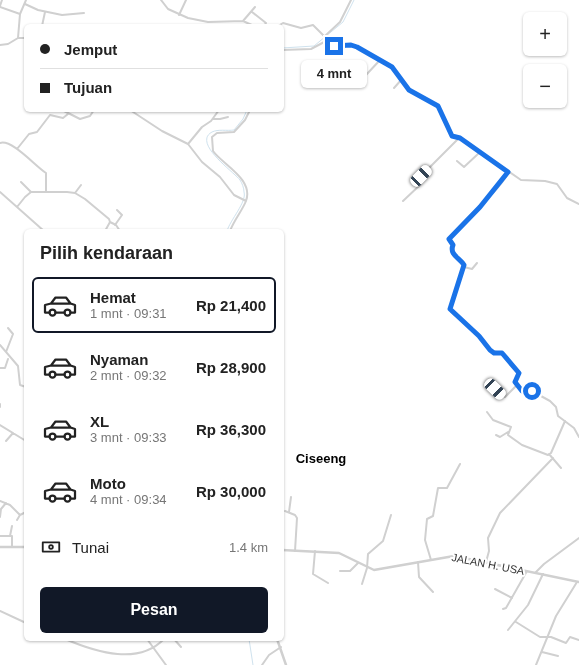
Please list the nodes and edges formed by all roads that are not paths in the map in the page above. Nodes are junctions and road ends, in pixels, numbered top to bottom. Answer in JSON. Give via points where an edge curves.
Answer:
{"nodes":[{"id":1,"x":2,"y":0,"type":"edge"},
{"id":2,"x":26,"y":0,"type":"edge"},
{"id":3,"x":161,"y":0,"type":"edge"},
{"id":4,"x":186,"y":0,"type":"edge"},
{"id":5,"x":351,"y":0,"type":"edge"},
{"id":6,"x":25,"y":4,"type":"junction"},
{"id":7,"x":0,"y":6,"type":"edge"},
{"id":8,"x":255,"y":7,"type":"dead end"},
{"id":9,"x":45,"y":12,"type":"junction"},
{"id":10,"x":252,"y":12,"type":"junction"},
{"id":11,"x":84,"y":13,"type":"dead end"},
{"id":12,"x":20,"y":14,"type":"junction"},
{"id":13,"x":179,"y":15,"type":"junction"},
{"id":14,"x":268,"y":20,"type":"dead end"},
{"id":15,"x":243,"y":21,"type":"junction"},
{"id":16,"x":42,"y":24,"type":"edge"},
{"id":17,"x":250,"y":24,"type":"edge"},
{"id":18,"x":263,"y":24,"type":"edge"},
{"id":19,"x":265,"y":24,"type":"edge"},
{"id":20,"x":281,"y":24,"type":"edge"},
{"id":21,"x":325,"y":36,"type":"junction"},
{"id":22,"x":18,"y":38,"type":"junction"},
{"id":23,"x":24,"y":38,"type":"edge"},
{"id":24,"x":328,"y":40,"type":"junction"},
{"id":25,"x":0,"y":46,"type":"edge"},
{"id":26,"x":284,"y":50,"type":"edge"},
{"id":27,"x":380,"y":60,"type":"junction"},
{"id":28,"x":366,"y":74,"type":"dead end"},
{"id":29,"x":402,"y":79,"type":"junction"},
{"id":30,"x":394,"y":88,"type":"dead end"},
{"id":31,"x":65,"y":112,"type":"edge"},
{"id":32,"x":93,"y":112,"type":"edge"},
{"id":33,"x":133,"y":112,"type":"edge"},
{"id":34,"x":218,"y":112,"type":"edge"},
{"id":35,"x":249,"y":112,"type":"edge"},
{"id":36,"x":68,"y":114,"type":"junction"},
{"id":37,"x":228,"y":117,"type":"dead end"},
{"id":38,"x":213,"y":118,"type":"junction"},
{"id":39,"x":458,"y":138,"type":"junction"},
{"id":40,"x":0,"y":142,"type":"edge"},
{"id":41,"x":188,"y":144,"type":"junction"},
{"id":42,"x":17,"y":149,"type":"junction"},
{"id":43,"x":479,"y":153,"type":"junction"},
{"id":44,"x":457,"y":161,"type":"dead end"},
{"id":45,"x":508,"y":172,"type":"junction"},
{"id":46,"x":21,"y":182,"type":"dead end"},
{"id":47,"x":81,"y":184,"type":"dead end"},
{"id":48,"x":0,"y":192,"type":"edge"},
{"id":49,"x":32,"y":192,"type":"junction"},
{"id":50,"x":46,"y":192,"type":"junction"},
{"id":51,"x":75,"y":193,"type":"junction"},
{"id":52,"x":246,"y":200,"type":"junction"},
{"id":53,"x":404,"y":200,"type":"dead end"},
{"id":54,"x":579,"y":204,"type":"edge"},
{"id":55,"x":17,"y":208,"type":"junction"},
{"id":56,"x":117,"y":210,"type":"dead end"},
{"id":57,"x":110,"y":222,"type":"junction"},
{"id":58,"x":115,"y":225,"type":"junction"},
{"id":59,"x":42,"y":229,"type":"edge"},
{"id":60,"x":106,"y":229,"type":"edge"},
{"id":61,"x":118,"y":229,"type":"edge"},
{"id":62,"x":231,"y":229,"type":"edge"},
{"id":63,"x":477,"y":263,"type":"dead end"},
{"id":64,"x":464,"y":267,"type":"junction"},
{"id":65,"x":8,"y":328,"type":"dead end"},
{"id":66,"x":0,"y":345,"type":"edge"},
{"id":67,"x":6,"y":352,"type":"junction"},
{"id":68,"x":8,"y":359,"type":"dead end"},
{"id":69,"x":0,"y":368,"type":"edge"},
{"id":70,"x":517,"y":385,"type":"junction"},
{"id":71,"x":24,"y":386,"type":"edge"},
{"id":72,"x":495,"y":389,"type":"dead end"},
{"id":73,"x":487,"y":412,"type":"dead end"},
{"id":74,"x":565,"y":421,"type":"junction"},
{"id":75,"x":0,"y":425,"type":"edge"},
{"id":76,"x":508,"y":432,"type":"junction"},
{"id":77,"x":13,"y":433,"type":"junction"},
{"id":78,"x":496,"y":436,"type":"dead end"},
{"id":79,"x":579,"y":437,"type":"edge"},
{"id":80,"x":24,"y":440,"type":"edge"},
{"id":81,"x":6,"y":441,"type":"dead end"},
{"id":82,"x":549,"y":454,"type":"junction"},
{"id":83,"x":553,"y":458,"type":"junction"},
{"id":84,"x":460,"y":464,"type":"dead end"},
{"id":85,"x":561,"y":468,"type":"dead end"},
{"id":86,"x":291,"y":496,"type":"dead end"},
{"id":87,"x":0,"y":501,"type":"edge"},
{"id":88,"x":6,"y":503,"type":"junction"},
{"id":89,"x":286,"y":511,"type":"dead end"},
{"id":90,"x":289,"y":512,"type":"junction"},
{"id":91,"x":24,"y":513,"type":"edge"},
{"id":92,"x":20,"y":515,"type":"junction"},
{"id":93,"x":391,"y":515,"type":"dead end"},
{"id":94,"x":0,"y":517,"type":"edge"},
{"id":95,"x":17,"y":520,"type":"dead end"},
{"id":96,"x":12,"y":526,"type":"dead end"},
{"id":97,"x":0,"y":536,"type":"edge"},
{"id":98,"x":10,"y":536,"type":"junction"},
{"id":99,"x":579,"y":538,"type":"edge"},
{"id":100,"x":24,"y":546,"type":"edge"},
{"id":101,"x":0,"y":547,"type":"edge"},
{"id":102,"x":12,"y":547,"type":"junction"},
{"id":103,"x":284,"y":550,"type":"edge"},
{"id":104,"x":295,"y":551,"type":"junction"},
{"id":105,"x":315,"y":552,"type":"junction"},
{"id":106,"x":430,"y":560,"type":"junction"},
{"id":107,"x":418,"y":562,"type":"junction"},
{"id":108,"x":486,"y":562,"type":"junction"},
{"id":109,"x":358,"y":563,"type":"junction"},
{"id":110,"x":367,"y":568,"type":"junction"},
{"id":111,"x":340,"y":571,"type":"dead end"},
{"id":112,"x":527,"y":571,"type":"junction"},
{"id":113,"x":535,"y":573,"type":"junction"},
{"id":114,"x":543,"y":574,"type":"junction"},
{"id":115,"x":578,"y":582,"type":"edge"},
{"id":116,"x":328,"y":583,"type":"dead end"},
{"id":117,"x":362,"y":584,"type":"dead end"},
{"id":118,"x":495,"y":589,"type":"dead end"},
{"id":119,"x":432,"y":592,"type":"dead end"},
{"id":120,"x":512,"y":598,"type":"junction"},
{"id":121,"x":503,"y":609,"type":"dead end"},
{"id":122,"x":0,"y":611,"type":"edge"},
{"id":123,"x":24,"y":622,"type":"edge"},
{"id":124,"x":516,"y":622,"type":"junction"},
{"id":125,"x":508,"y":630,"type":"dead end"},
{"id":126,"x":548,"y":637,"type":"junction"},
{"id":127,"x":579,"y":640,"type":"edge"},
{"id":128,"x":70,"y":641,"type":"edge"},
{"id":129,"x":148,"y":641,"type":"edge"},
{"id":130,"x":162,"y":641,"type":"edge"},
{"id":131,"x":176,"y":641,"type":"edge"},
{"id":132,"x":278,"y":641,"type":"edge"},
{"id":133,"x":181,"y":647,"type":"dead end"},
{"id":134,"x":281,"y":648,"type":"junction"},
{"id":135,"x":155,"y":651,"type":"junction"},
{"id":136,"x":542,"y":652,"type":"junction"},
{"id":137,"x":105,"y":656,"type":"dead end"},
{"id":138,"x":558,"y":656,"type":"dead end"},
{"id":139,"x":166,"y":665,"type":"edge"},
{"id":140,"x":262,"y":665,"type":"edge"},
{"id":141,"x":286,"y":665,"type":"edge"},
{"id":142,"x":536,"y":665,"type":"edge"}],
"edges":[{"from":1,"to":7,"type":"street"},
{"from":2,"to":6,"type":"street"},
{"from":3,"to":13,"type":"street","via":[[168,9]]},
{"from":4,"to":13,"type":"street"},
{"from":5,"to":21,"type":"street","via":[[340,22]]},
{"from":6,"to":9,"type":"street"},
{"from":6,"to":12,"type":"street"},
{"from":7,"to":12,"type":"street"},
{"from":8,"to":10,"type":"street"},
{"from":9,"to":11,"type":"street","via":[[68,15]]},
{"from":9,"to":16,"type":"street"},
{"from":10,"to":15,"type":"street"},
{"from":10,"to":18,"type":"street"},
{"from":12,"to":22,"type":"street"},
{"from":13,"to":15,"type":"street","via":[[208,22]]},
{"from":14,"to":19,"type":"street"},
{"from":15,"to":17,"type":"street"},
{"from":20,"to":21,"type":"street","via":[[301,28],[313,25]]},
{"from":21,"to":24,"type":"street"},
{"from":22,"to":23,"type":"street"},
{"from":22,"to":25,"type":"street"},
{"from":24,"to":26,"type":"street","via":[[311,49]]},
{"from":24,"to":27,"type":"street","via":[[334,46],[357,47]]},
{"from":27,"to":28,"type":"street"},
{"from":27,"to":29,"type":"street","via":[[392,67]]},
{"from":29,"to":30,"type":"street"},
{"from":29,"to":39,"type":"street","via":[[409,90],[438,106],[452,136]]},
{"from":31,"to":36,"type":"street"},
{"from":32,"to":36,"type":"street","via":[[90,116],[81,119]]},
{"from":33,"to":41,"type":"street"},
{"from":34,"to":38,"type":"street"},
{"from":35,"to":52,"type":"street","via":[[234,132],[214,134],[212,137],[215,154],[244,183]]},
{"from":36,"to":42,"type":"street","via":[[63,118],[50,115],[37,132],[29,134]]},
{"from":37,"to":38,"type":"street"},
{"from":38,"to":41,"type":"street"},
{"from":39,"to":43,"type":"street"},
{"from":39,"to":53,"type":"street","via":[[421,176],[421,184]]},
{"from":40,"to":42,"type":"street","via":[[6,142]]},
{"from":41,"to":52,"type":"street","via":[[234,195]]},
{"from":42,"to":50,"type":"street","via":[[46,173]]},
{"from":43,"to":44,"type":"street","via":[[464,166]]},
{"from":43,"to":45,"type":"street"},
{"from":45,"to":54,"type":"street","via":[[521,180],[544,180],[557,184],[567,198]]},
{"from":45,"to":64,"type":"street","via":[[480,207],[449,239],[453,245],[452,252]]},
{"from":46,"to":49,"type":"street"},
{"from":47,"to":51,"type":"street"},
{"from":48,"to":55,"type":"street"},
{"from":49,"to":50,"type":"street"},
{"from":49,"to":55,"type":"street"},
{"from":50,"to":51,"type":"street"},
{"from":51,"to":57,"type":"street","via":[[108,217]]},
{"from":52,"to":62,"type":"street"},
{"from":55,"to":59,"type":"street"},
{"from":56,"to":58,"type":"street","via":[[122,215]]},
{"from":57,"to":58,"type":"street"},
{"from":57,"to":60,"type":"street"},
{"from":58,"to":61,"type":"street"},
{"from":63,"to":64,"type":"street","via":[[472,269]]},
{"from":64,"to":70,"type":"street","via":[[451,304],[451,312],[479,336],[490,350],[503,354],[519,373],[515,381]]},
{"from":65,"to":67,"type":"street","via":[[13,334]]},
{"from":66,"to":67,"type":"street"},
{"from":67,"to":71,"type":"street","via":[[18,366],[20,385]]},
{"from":68,"to":69,"type":"street","via":[[5,368]]},
{"from":70,"to":72,"type":"street","via":[[505,397]]},
{"from":70,"to":74,"type":"street","via":[[524,392],[530,390],[550,401],[556,407],[558,416]]},
{"from":73,"to":76,"type":"street","via":[[493,420],[511,427]]},
{"from":74,"to":79,"type":"street","via":[[574,428]]},
{"from":74,"to":82,"type":"street"},
{"from":75,"to":77,"type":"street"},
{"from":76,"to":78,"type":"street","via":[[500,437]]},
{"from":76,"to":82,"type":"street","via":[[508,435],[522,445]]},
{"from":77,"to":80,"type":"street"},
{"from":77,"to":81,"type":"street"},
{"from":82,"to":83,"type":"street"},
{"from":83,"to":85,"type":"street"},
{"from":83,"to":108,"type":"street","via":[[500,513],[489,534]]},
{"from":84,"to":106,"type":"street","via":[[447,488],[438,488],[433,516],[427,519],[425,540]]},
{"from":86,"to":90,"type":"street"},
{"from":87,"to":88,"type":"street"},
{"from":88,"to":92,"type":"street"},
{"from":88,"to":94,"type":"street","via":[[1,509]]},
{"from":89,"to":90,"type":"street"},
{"from":90,"to":104,"type":"street","via":[[297,518]]},
{"from":91,"to":92,"type":"street"},
{"from":92,"to":95,"type":"street"},
{"from":93,"to":110,"type":"street","via":[[383,540],[368,554]]},
{"from":96,"to":98,"type":"street"},
{"from":97,"to":98,"type":"street"},
{"from":98,"to":102,"type":"street"},
{"from":99,"to":113,"type":"street"},
{"from":100,"to":102,"type":"street"},
{"from":101,"to":102,"type":"street"},
{"from":103,"to":104,"type":"street","name":"JALAN H. USA"},
{"from":104,"to":105,"type":"street","name":"JALAN H. USA"},
{"from":105,"to":109,"type":"street","name":"JALAN H. USA","via":[[339,553]]},
{"from":105,"to":116,"type":"street","via":[[312,574]]},
{"from":106,"to":107,"type":"street","name":"JALAN H. USA"},
{"from":106,"to":108,"type":"street","name":"JALAN H. USA","via":[[454,556]]},
{"from":107,"to":110,"type":"street","name":"JALAN H. USA","via":[[384,570]]},
{"from":107,"to":119,"type":"street","via":[[419,577]]},
{"from":108,"to":112,"type":"street","name":"JALAN H. USA"},
{"from":109,"to":110,"type":"street","name":"JALAN H. USA"},
{"from":109,"to":111,"type":"street","via":[[350,571]]},
{"from":110,"to":117,"type":"street"},
{"from":112,"to":113,"type":"street","name":"JALAN H. USA"},
{"from":112,"to":120,"type":"street"},
{"from":113,"to":114,"type":"street","name":"JALAN H. USA"},
{"from":114,"to":115,"type":"street","name":"JALAN H. USA"},
{"from":114,"to":124,"type":"street","via":[[528,605]]},
{"from":115,"to":126,"type":"street","via":[[556,616]]},
{"from":118,"to":120,"type":"street"},
{"from":120,"to":121,"type":"street"},
{"from":122,"to":123,"type":"street"},
{"from":124,"to":125,"type":"street"},
{"from":124,"to":126,"type":"street","via":[[540,637]]},
{"from":126,"to":127,"type":"street","via":[[566,643],[570,637]]},
{"from":126,"to":136,"type":"street"},
{"from":128,"to":137,"type":"street"},
{"from":129,"to":135,"type":"street"},
{"from":130,"to":135,"type":"street"},
{"from":131,"to":133,"type":"street"},
{"from":132,"to":134,"type":"street"},
{"from":134,"to":140,"type":"street","via":[[270,655]]},
{"from":134,"to":141,"type":"street"},
{"from":135,"to":139,"type":"street"},
{"from":136,"to":138,"type":"street"},
{"from":136,"to":142,"type":"street"}]}
